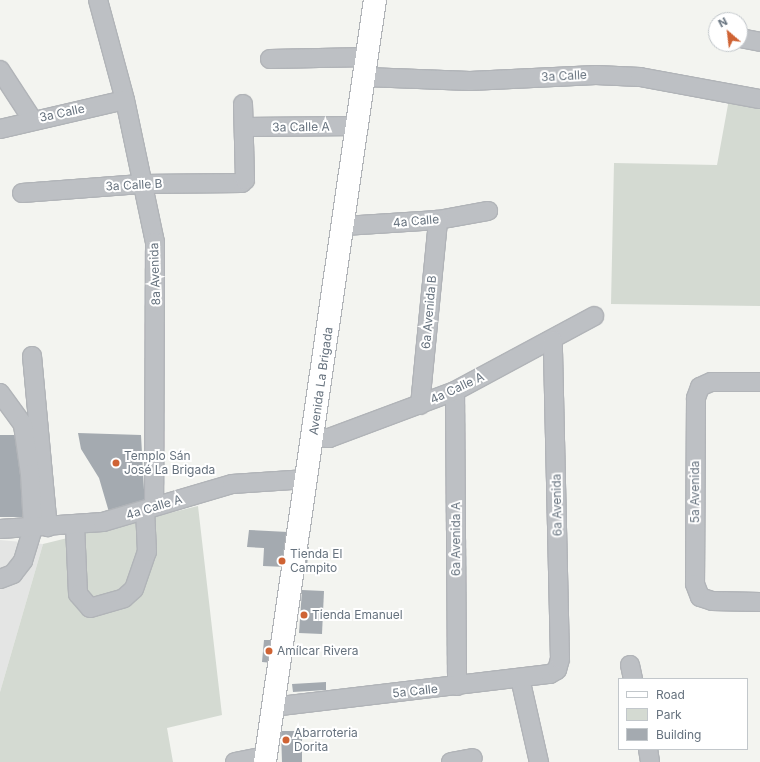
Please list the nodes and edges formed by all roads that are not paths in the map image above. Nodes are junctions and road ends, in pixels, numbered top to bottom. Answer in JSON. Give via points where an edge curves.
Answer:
{"nodes":[{"id":1,"x":98,"y":0,"type":"edge"},
{"id":2,"x":375,"y":0,"type":"edge"},
{"id":3,"x":748,"y":40,"type":"edge"},
{"id":4,"x":760,"y":42,"type":"edge"},
{"id":5,"x":270,"y":59,"type":"dead end"},
{"id":6,"x":367,"y":67,"type":"junction"},
{"id":7,"x":0,"y":70,"type":"edge"},
{"id":8,"x":760,"y":99,"type":"edge"},
{"id":9,"x":125,"y":100,"type":"junction"},
{"id":10,"x":243,"y":104,"type":"dead end"},
{"id":11,"x":32,"y":119,"type":"junction"},
{"id":12,"x":359,"y":126,"type":"junction"},
{"id":13,"x":244,"y":128,"type":"junction"},
{"id":14,"x":0,"y":129,"type":"edge"},
{"id":15,"x":141,"y":184,"type":"junction"},
{"id":16,"x":22,"y":193,"type":"dead end"},
{"id":17,"x":488,"y":211,"type":"dead end"},
{"id":18,"x":438,"y":220,"type":"junction"},
{"id":19,"x":344,"y":226,"type":"junction"},
{"id":20,"x":594,"y":316,"type":"dead end"},
{"id":21,"x":553,"y":340,"type":"junction"},
{"id":22,"x":32,"y":356,"type":"dead end"},
{"id":23,"x":760,"y":382,"type":"edge"},
{"id":24,"x":455,"y":391,"type":"junction"},
{"id":25,"x":0,"y":393,"type":"edge"},
{"id":26,"x":420,"y":404,"type":"junction"},
{"id":27,"x":313,"y":437,"type":"junction"},
{"id":28,"x":306,"y":478,"type":"junction"},
{"id":29,"x":149,"y":508,"type":"junction"},
{"id":30,"x":75,"y":524,"type":"junction"},
{"id":31,"x":40,"y":528,"type":"junction"},
{"id":32,"x":0,"y":529,"type":"edge"},
{"id":33,"x":0,"y":579,"type":"edge"},
{"id":34,"x":760,"y":602,"type":"edge"},
{"id":35,"x":557,"y":670,"type":"joint"},
{"id":36,"x":520,"y":678,"type":"junction"},
{"id":37,"x":457,"y":686,"type":"junction"},
{"id":38,"x":272,"y":707,"type":"junction"},
{"id":39,"x":648,"y":750,"type":"edge"},
{"id":40,"x":473,"y":758,"type":"dead end"},
{"id":41,"x":266,"y":759,"type":"edge"},
{"id":42,"x":234,"y":762,"type":"edge"},
{"id":43,"x":451,"y":762,"type":"edge"},
{"id":44,"x":539,"y":762,"type":"edge"},
{"id":45,"x":650,"y":762,"type":"edge"}],
"edges":[{"from":1,"to":9,"type":"street","name":"8a Avenida"},
{"from":2,"to":6,"type":"main road","name":"Avenida La Brigada"},
{"from":3,"to":4,"type":"street"},
{"from":5,"to":6,"type":"street","name":"3a Calle"},
{"from":6,"to":8,"type":"street","name":"3a Calle","via":[[470,81],[596,75],[640,77]]},
{"from":6,"to":12,"type":"main road","name":"Avenida La Brigada"},
{"from":7,"to":11,"type":"street"},
{"from":9,"to":11,"type":"street","name":"3a Calle"},
{"from":9,"to":15,"type":"street","name":"8a Avenida"},
{"from":10,"to":13,"type":"street"},
{"from":11,"to":14,"type":"street","name":"3a Calle"},
{"from":12,"to":13,"type":"street","name":"3a Calle A"},
{"from":12,"to":19,"type":"main road","name":"Avenida La Brigada"},
{"from":13,"to":15,"type":"street","name":"3a Calle B","via":[[245,180],[236,184]]},
{"from":15,"to":16,"type":"street","name":"3a Calle B"},
{"from":15,"to":29,"type":"street","name":"8a Avenida","via":[[155,242]]},
{"from":17,"to":18,"type":"street","name":"4a Calle"},
{"from":18,"to":19,"type":"street","name":"4a Calle"},
{"from":18,"to":26,"type":"street","name":"6a Avenida B"},
{"from":19,"to":27,"type":"main road","name":"Avenida La Brigada"},
{"from":20,"to":21,"type":"street","name":"4a Calle A"},
{"from":21,"to":24,"type":"street","name":"4a Calle A"},
{"from":21,"to":35,"type":"street","name":"6a Avenida","via":[[560,659]]},
{"from":22,"to":31,"type":"street"},
{"from":23,"to":34,"type":"street","name":"5a Avenida","via":[[711,382],[700,387],[696,398],[695,584],[700,597],[712,601]]},
{"from":24,"to":26,"type":"street","name":"4a Calle A"},
{"from":24,"to":37,"type":"street","name":"6a Avenida A"},
{"from":25,"to":31,"type":"street","via":[[23,425]]},
{"from":26,"to":27,"type":"street","name":"4a Calle A","via":[[329,438]]},
{"from":27,"to":28,"type":"main road","name":"Avenida La Brigada"},
{"from":28,"to":29,"type":"street","name":"4a Calle A","via":[[232,484]]},
{"from":28,"to":38,"type":"main road","name":"Avenida La Brigada"},
{"from":29,"to":30,"type":"street","name":"4a Calle A","via":[[111,520]]},
{"from":29,"to":30,"type":"street","name":"8a Avenida","via":[[147,552],[134,589],[124,598],[90,608],[78,594]]},
{"from":30,"to":31,"type":"street","name":"4a Calle A"},
{"from":31,"to":32,"type":"street","name":"4a Calle A"},
{"from":31,"to":33,"type":"street","via":[[24,561],[13,574]]},
{"from":35,"to":36,"type":"street","name":"5a Calle"},
{"from":36,"to":37,"type":"street","name":"5a Calle"},
{"from":36,"to":44,"type":"street"},
{"from":37,"to":38,"type":"street","name":"5a Calle"},
{"from":38,"to":41,"type":"main road","name":"Avenida La Brigada"},
{"from":39,"to":45,"type":"street"},
{"from":40,"to":43,"type":"street"},
{"from":41,"to":42,"type":"street"}]}
